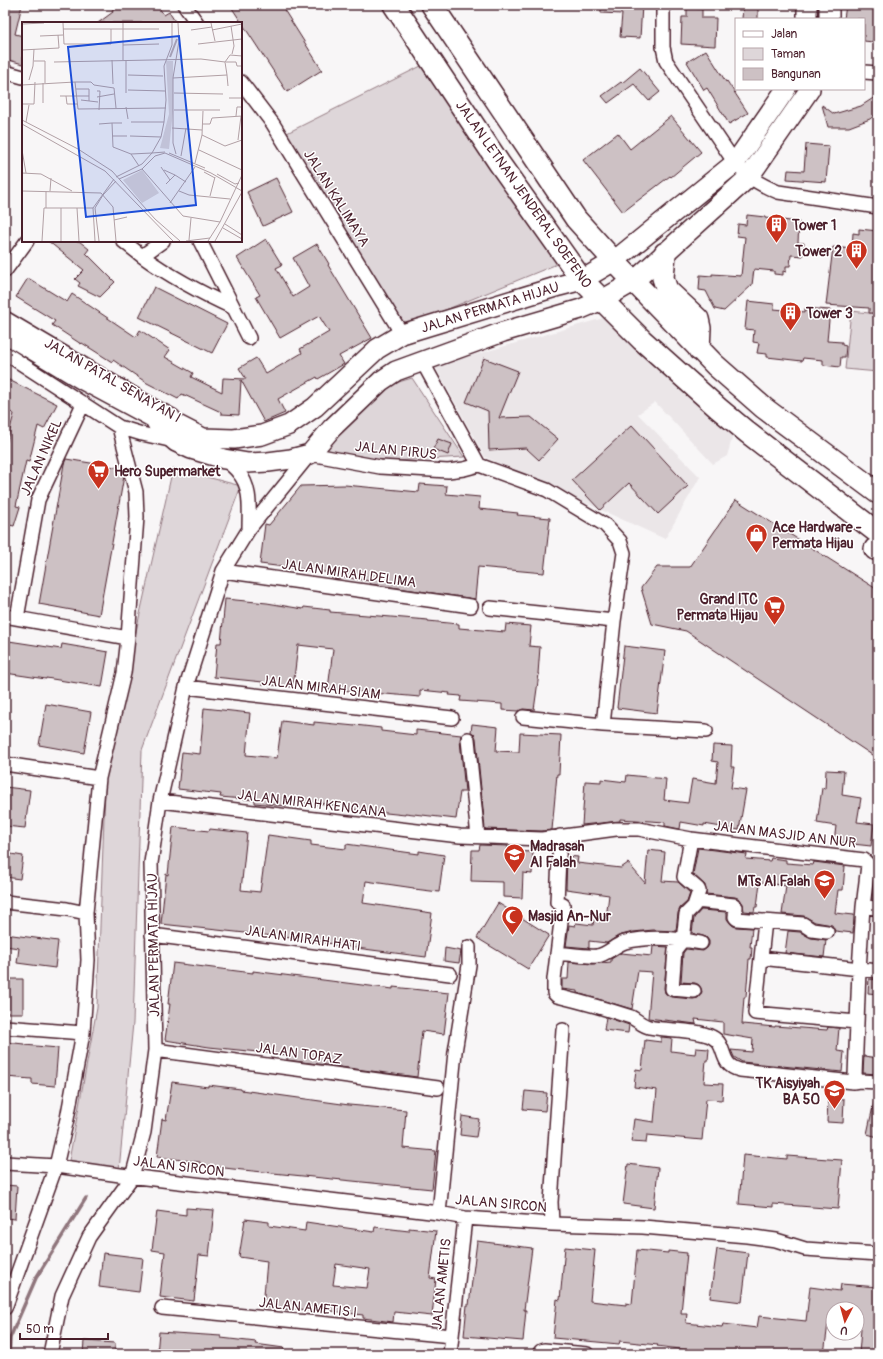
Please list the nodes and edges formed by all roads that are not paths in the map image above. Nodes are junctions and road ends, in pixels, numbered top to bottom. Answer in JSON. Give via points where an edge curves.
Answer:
{"nodes":[{"id":1,"x":184,"y":5,"type":"edge"},
{"id":2,"x":394,"y":5,"type":"edge"},
{"id":3,"x":432,"y":5,"type":"edge"},
{"id":4,"x":663,"y":5,"type":"edge"},
{"id":5,"x":806,"y":5,"type":"edge"},
{"id":6,"x":829,"y":5,"type":"edge"},
{"id":7,"x":807,"y":18,"type":"edge"},
{"id":8,"x":829,"y":18,"type":"edge"},
{"id":9,"x":197,"y":22,"type":"edge"},
{"id":10,"x":5,"y":72,"type":"edge"},
{"id":11,"x":865,"y":72,"type":"edge"},
{"id":12,"x":878,"y":73,"type":"edge"},
{"id":13,"x":22,"y":77,"type":"edge"},
{"id":14,"x":242,"y":83,"type":"edge"},
{"id":15,"x":785,"y":90,"type":"edge"},
{"id":16,"x":809,"y":90,"type":"edge"},
{"id":17,"x":735,"y":163,"type":"junction"},
{"id":18,"x":749,"y":177,"type":"junction"},
{"id":19,"x":878,"y":207,"type":"edge"},
{"id":20,"x":26,"y":242,"type":"edge"},
{"id":21,"x":124,"y":242,"type":"edge"},
{"id":22,"x":162,"y":242,"type":"edge"},
{"id":23,"x":201,"y":242,"type":"edge"},
{"id":24,"x":665,"y":253,"type":"junction"},
{"id":25,"x":142,"y":256,"type":"junction"},
{"id":26,"x":614,"y":262,"type":"junction"},
{"id":27,"x":5,"y":271,"type":"edge"},
{"id":28,"x":582,"y":280,"type":"junction"},
{"id":29,"x":633,"y":282,"type":"junction"},
{"id":30,"x":602,"y":300,"type":"junction"},
{"id":31,"x":234,"y":308,"type":"junction"},
{"id":32,"x":5,"y":318,"type":"edge"},
{"id":33,"x":5,"y":333,"type":"edge"},
{"id":34,"x":402,"y":334,"type":"junction"},
{"id":35,"x":249,"y":338,"type":"dead end"},
{"id":36,"x":699,"y":350,"type":"junction"},
{"id":37,"x":5,"y":353,"type":"edge"},
{"id":38,"x":422,"y":361,"type":"junction"},
{"id":39,"x":83,"y":404,"type":"junction"},
{"id":40,"x":315,"y":407,"type":"junction"},
{"id":41,"x":764,"y":408,"type":"junction"},
{"id":42,"x":148,"y":415,"type":"junction"},
{"id":43,"x":119,"y":427,"type":"junction"},
{"id":44,"x":332,"y":428,"type":"junction"},
{"id":45,"x":745,"y":430,"type":"junction"},
{"id":46,"x":223,"y":440,"type":"junction"},
{"id":47,"x":176,"y":442,"type":"junction"},
{"id":48,"x":310,"y":454,"type":"junction"},
{"id":49,"x":224,"y":459,"type":"junction"},
{"id":50,"x":479,"y":465,"type":"junction"},
{"id":51,"x":878,"y":494,"type":"edge"},
{"id":52,"x":249,"y":529,"type":"junction"},
{"id":53,"x":877,"y":543,"type":"edge"},
{"id":54,"x":223,"y":571,"type":"junction"},
{"id":55,"x":471,"y":606,"type":"dead end"},
{"id":56,"x":490,"y":608,"type":"dead end"},
{"id":57,"x":11,"y":618,"type":"edge"},
{"id":58,"x":614,"y":621,"type":"junction"},
{"id":59,"x":128,"y":638,"type":"junction"},
{"id":60,"x":186,"y":687,"type":"junction"},
{"id":61,"x":523,"y":717,"type":"dead end"},
{"id":62,"x":452,"y":718,"type":"dead end"},
{"id":63,"x":603,"y":725,"type":"junction"},
{"id":64,"x":706,"y":730,"type":"dead end"},
{"id":65,"x":468,"y":739,"type":"dead end"},
{"id":66,"x":5,"y":764,"type":"edge"},
{"id":67,"x":99,"y":778,"type":"junction"},
{"id":68,"x":160,"y":801,"type":"junction"},
{"id":69,"x":460,"y":836,"type":"joint"},
{"id":70,"x":560,"y":836,"type":"junction"},
{"id":71,"x":478,"y":837,"type":"junction"},
{"id":72,"x":691,"y":839,"type":"junction"},
{"id":73,"x":696,"y":901,"type":"junction"},
{"id":74,"x":5,"y":902,"type":"edge"},
{"id":75,"x":863,"y":907,"type":"junction"},
{"id":76,"x":878,"y":908,"type":"edge"},
{"id":77,"x":86,"y":913,"type":"junction"},
{"id":78,"x":764,"y":921,"type":"junction"},
{"id":79,"x":827,"y":932,"type":"dead end"},
{"id":80,"x":152,"y":935,"type":"junction"},
{"id":81,"x":683,"y":940,"type":"junction"},
{"id":82,"x":701,"y":943,"type":"dead end"},
{"id":83,"x":469,"y":947,"type":"dead end"},
{"id":84,"x":557,"y":953,"type":"junction"},
{"id":85,"x":761,"y":958,"type":"junction"},
{"id":86,"x":859,"y":970,"type":"junction"},
{"id":87,"x":878,"y":971,"type":"edge"},
{"id":88,"x":450,"y":974,"type":"dead end"},
{"id":89,"x":694,"y":991,"type":"dead end"},
{"id":90,"x":857,"y":1022,"type":"junction"},
{"id":91,"x":5,"y":1027,"type":"edge"},
{"id":92,"x":563,"y":1030,"type":"dead end"},
{"id":93,"x":83,"y":1032,"type":"junction"},
{"id":94,"x":155,"y":1050,"type":"junction"},
{"id":95,"x":859,"y":1080,"type":"junction"},
{"id":96,"x":878,"y":1082,"type":"edge"},
{"id":97,"x":438,"y":1088,"type":"dead end"},
{"id":98,"x":5,"y":1163,"type":"edge"},
{"id":99,"x":56,"y":1166,"type":"junction"},
{"id":100,"x":126,"y":1176,"type":"junction"},
{"id":101,"x":439,"y":1213,"type":"junction"},
{"id":102,"x":464,"y":1218,"type":"junction"},
{"id":103,"x":552,"y":1224,"type":"junction"},
{"id":104,"x":878,"y":1254,"type":"edge"},
{"id":105,"x":5,"y":1308,"type":"edge"},
{"id":106,"x":162,"y":1308,"type":"dead end"},
{"id":107,"x":452,"y":1336,"type":"junction"},
{"id":108,"x":50,"y":1354,"type":"edge"},
{"id":109,"x":450,"y":1354,"type":"edge"},
{"id":110,"x":539,"y":1354,"type":"edge"},
{"id":111,"x":587,"y":1354,"type":"edge"}],
"edges":[{"from":1,"to":9,"type":"street"},
{"from":2,"to":28,"type":"main road","name":"JALAN LETNAN JENDERAL SOEPENO","via":[[499,163]]},
{"from":3,"to":26,"type":"main road","name":"JALAN LETNAN JENDERAL SOEPENO","via":[[576,219]]},
{"from":4,"to":17,"type":"street","via":[[662,47],[666,61]]},
{"from":5,"to":7,"type":"main road"},
{"from":6,"to":8,"type":"main road"},
{"from":10,"to":13,"type":"street"},
{"from":11,"to":12,"type":"street"},
{"from":14,"to":34,"type":"street","name":"JALAN KALIMAYA","via":[[273,124]]},
{"from":15,"to":17,"type":"main road","name":"JALAN PERMATA HIJAU"},
{"from":16,"to":18,"type":"main road","name":"JALAN PERMATA HIJAU"},
{"from":17,"to":18,"type":"street"},
{"from":17,"to":26,"type":"main road","name":"JALAN PERMATA HIJAU"},
{"from":18,"to":19,"type":"street","via":[[778,192]]},
{"from":18,"to":24,"type":"main road","name":"JALAN PERMATA HIJAU"},
{"from":20,"to":27,"type":"street"},
{"from":21,"to":25,"type":"street"},
{"from":22,"to":25,"type":"street"},
{"from":23,"to":31,"type":"street"},
{"from":24,"to":29,"type":"main road","name":"JALAN PERMATA HIJAU"},
{"from":24,"to":36,"type":"main road","via":[[664,278],[667,290],[698,318]]},
{"from":25,"to":31,"type":"street","via":[[166,273]]},
{"from":26,"to":28,"type":"main road","name":"JALAN PERMATA HIJAU"},
{"from":26,"to":29,"type":"main road","name":"JALAN LETNAN JENDERAL SOEPENO"},
{"from":28,"to":30,"type":"main road","name":"JALAN LETNAN JENDERAL SOEPENO"},
{"from":28,"to":34,"type":"main road","name":"JALAN PERMATA HIJAU"},
{"from":29,"to":30,"type":"main road","name":"JALAN PERMATA HIJAU"},
{"from":29,"to":36,"type":"main road","name":"JALAN LETNAN JENDERAL SOEPENO"},
{"from":30,"to":38,"type":"main road","name":"JALAN PERMATA HIJAU"},
{"from":30,"to":45,"type":"main road","name":"JALAN LETNAN JENDERAL SOEPENO","via":[[642,340]]},
{"from":31,"to":35,"type":"street"},
{"from":32,"to":46,"type":"street","name":"JALAN PATAL SENAYAN I","via":[[152,405]]},
{"from":33,"to":42,"type":"main road","name":"JALAN PATAL SENAYAN I"},
{"from":34,"to":40,"type":"main road","name":"JALAN PERMATA HIJAU","via":[[377,349]]},
{"from":36,"to":41,"type":"main road","name":"JALAN LETNAN JENDERAL SOEPENO"},
{"from":37,"to":39,"type":"street","name":"JALAN PATAL SENAYAN I"},
{"from":38,"to":44,"type":"main road","name":"JALAN PERMATA HIJAU","via":[[396,371],[381,381]]},
{"from":38,"to":50,"type":"street"},
{"from":39,"to":43,"type":"street","name":"JALAN PATAL SENAYAN I"},
{"from":39,"to":57,"type":"street","name":"JALAN NIKEL","via":[[38,500]]},
{"from":40,"to":44,"type":"main road","via":[[326,416]]},
{"from":40,"to":46,"type":"main road","name":"JALAN PERMATA HIJAU","via":[[288,424],[262,435]]},
{"from":41,"to":45,"type":"main road","via":[[758,408],[749,416]]},
{"from":41,"to":51,"type":"main road","name":"JALAN LETNAN JENDERAL SOEPENO"},
{"from":42,"to":46,"type":"main road","name":"JALAN PERMATA HIJAU","via":[[164,418],[203,438]]},
{"from":42,"to":47,"type":"main road"},
{"from":43,"to":47,"type":"street","name":"JALAN PATAL SENAYAN I"},
{"from":43,"to":59,"type":"street","via":[[136,492],[137,517]]},
{"from":44,"to":48,"type":"main road","name":"JALAN PERMATA HIJAU"},
{"from":45,"to":53,"type":"main road","name":"JALAN LETNAN JENDERAL SOEPENO"},
{"from":47,"to":49,"type":"main road"},
{"from":48,"to":49,"type":"main road","via":[[268,462],[248,463]]},
{"from":48,"to":50,"type":"street","name":"JALAN PIRUS","via":[[380,467],[448,471]]},
{"from":48,"to":52,"type":"street","name":"JALAN PERMATA HIJAU"},
{"from":49,"to":52,"type":"street","via":[[239,472],[245,483],[249,499]]},
{"from":50,"to":58,"type":"street","via":[[547,490],[613,532],[620,541],[624,553]]},
{"from":52,"to":54,"type":"street","name":"JALAN PERMATA HIJAU"},
{"from":54,"to":55,"type":"street","name":"JALAN MIRAH DELIMA"},
{"from":54,"to":60,"type":"street","name":"JALAN PERMATA HIJAU"},
{"from":56,"to":58,"type":"street"},
{"from":57,"to":59,"type":"street"},
{"from":58,"to":63,"type":"street"},
{"from":59,"to":67,"type":"street","via":[[124,673]]},
{"from":60,"to":62,"type":"street","name":"JALAN MIRAH SIAM"},
{"from":60,"to":68,"type":"street","name":"JALAN PERMATA HIJAU"},
{"from":61,"to":63,"type":"street"},
{"from":63,"to":64,"type":"street"},
{"from":65,"to":71,"type":"street"},
{"from":66,"to":67,"type":"street"},
{"from":67,"to":77,"type":"street"},
{"from":68,"to":69,"type":"street","name":"JALAN MIRAH KENCANA"},
{"from":68,"to":80,"type":"street","name":"JALAN PERMATA HIJAU","via":[[152,863]]},
{"from":69,"to":71,"type":"street","name":"JALAN MASJID AN NUR"},
{"from":70,"to":71,"type":"street","name":"JALAN MASJID AN NUR","via":[[542,839]]},
{"from":70,"to":72,"type":"street","name":"JALAN MASJID AN NUR","via":[[632,829]]},
{"from":70,"to":84,"type":"street","via":[[557,902],[563,906]]},
{"from":72,"to":73,"type":"street","via":[[684,876],[698,890]]},
{"from":72,"to":75,"type":"street","name":"JALAN MASJID AN NUR","via":[[864,860],[868,865]]},
{"from":73,"to":78,"type":"street","via":[[734,906],[735,919]]},
{"from":73,"to":81,"type":"street","via":[[686,914]]},
{"from":74,"to":77,"type":"street","via":[[67,908]]},
{"from":75,"to":76,"type":"street"},
{"from":75,"to":86,"type":"street","name":"JALAN MASJID AN NUR"},
{"from":77,"to":93,"type":"street","via":[[88,960]]},
{"from":78,"to":79,"type":"street","via":[[803,924],[812,930]]},
{"from":78,"to":85,"type":"street"},
{"from":80,"to":88,"type":"street","name":"JALAN MIRAH HATI"},
{"from":80,"to":94,"type":"street","name":"JALAN PERMATA HIJAU"},
{"from":81,"to":82,"type":"street"},
{"from":81,"to":84,"type":"street","via":[[649,939],[626,942],[603,955],[595,956]]},
{"from":81,"to":89,"type":"street","via":[[675,950],[672,989]]},
{"from":83,"to":101,"type":"street","via":[[469,965],[455,1052]]},
{"from":84,"to":95,"type":"street","via":[[554,986],[554,993],[557,996],[610,1010],[636,1019],[648,1027],[712,1037],[718,1041],[732,1068],[853,1082]]},
{"from":85,"to":86,"type":"street"},
{"from":85,"to":90,"type":"street","via":[[751,1012]]},
{"from":86,"to":87,"type":"street"},
{"from":86,"to":90,"type":"street","name":"JALAN MASJID AN NUR"},
{"from":90,"to":95,"type":"street","name":"JALAN MASJID AN NUR","via":[[855,1076]]},
{"from":91,"to":93,"type":"street"},
{"from":92,"to":103,"type":"street","via":[[551,1202]]},
{"from":93,"to":99,"type":"street"},
{"from":94,"to":97,"type":"street","name":"JALAN TOPAZ"},
{"from":94,"to":100,"type":"street","name":"JALAN PERMATA HIJAU","via":[[144,1132]]},
{"from":95,"to":96,"type":"street"},
{"from":98,"to":99,"type":"street","name":"JALAN SIRCON"},
{"from":99,"to":100,"type":"street","name":"JALAN SIRCON"},
{"from":99,"to":105,"type":"street"},
{"from":100,"to":101,"type":"street","name":"JALAN SIRCON"},
{"from":100,"to":108,"type":"street","name":"JALAN PERMATA HIJAU","via":[[89,1237],[62,1296]]},
{"from":101,"to":102,"type":"street","name":"JALAN SIRCON"},
{"from":102,"to":103,"type":"street","name":"JALAN SIRCON"},
{"from":102,"to":107,"type":"street","name":"JALAN AMETIS"},
{"from":103,"to":104,"type":"street","name":"JALAN SIRCON","via":[[643,1227],[747,1236],[776,1240],[805,1249]]},
{"from":106,"to":107,"type":"street","name":"JALAN AMETIS I"},
{"from":107,"to":109,"type":"street","name":"JALAN AMETIS"},
{"from":110,"to":111,"type":"street","via":[[544,1350]]}]}
